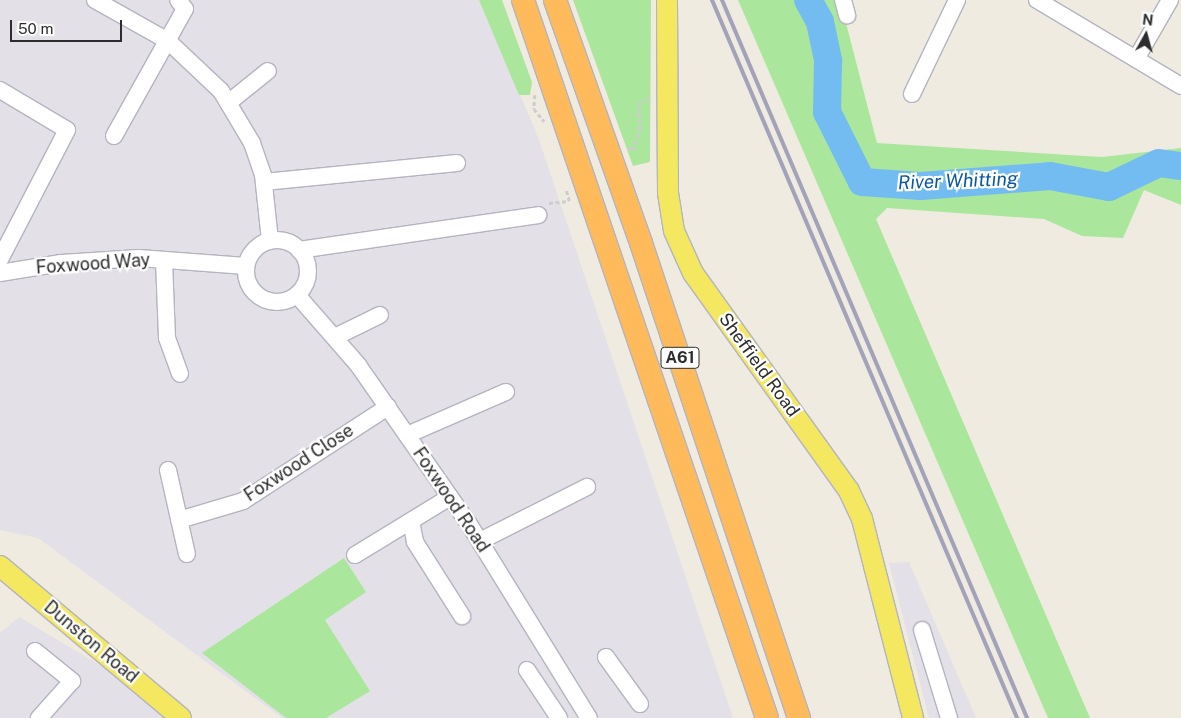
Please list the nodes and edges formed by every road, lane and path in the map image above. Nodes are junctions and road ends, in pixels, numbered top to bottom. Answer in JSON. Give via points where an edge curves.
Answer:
{"nodes":[{"id":1,"x":95,"y":0,"type":"edge"},
{"id":2,"x":178,"y":0,"type":"edge"},
{"id":3,"x":523,"y":0,"type":"edge"},
{"id":4,"x":555,"y":0,"type":"edge"},
{"id":5,"x":667,"y":0,"type":"edge"},
{"id":6,"x":957,"y":0,"type":"edge"},
{"id":7,"x":1170,"y":0,"type":"edge"},
{"id":8,"x":1045,"y":2,"type":"edge"},
{"id":9,"x":168,"y":41,"type":"junction"},
{"id":10,"x":1136,"y":59,"type":"junction"},
{"id":11,"x":268,"y":70,"type":"dead end"},
{"id":12,"x":1181,"y":86,"type":"edge"},
{"id":13,"x":0,"y":90,"type":"edge"},
{"id":14,"x":912,"y":94,"type":"dead end"},
{"id":15,"x":654,"y":95,"type":"dead end"},
{"id":16,"x":228,"y":103,"type":"junction"},
{"id":17,"x":534,"y":109,"type":"dead end"},
{"id":18,"x":548,"y":127,"type":"dead end"},
{"id":19,"x":114,"y":136,"type":"dead end"},
{"id":20,"x":633,"y":150,"type":"dead end"},
{"id":21,"x":457,"y":163,"type":"dead end"},
{"id":22,"x":264,"y":182,"type":"junction"},
{"id":23,"x":564,"y":182,"type":"dead end"},
{"id":24,"x":539,"y":210,"type":"joint"},
{"id":25,"x":270,"y":241,"type":"junction"},
{"id":26,"x":299,"y":250,"type":"junction"},
{"id":27,"x":0,"y":259,"type":"edge"},
{"id":28,"x":164,"y":260,"type":"junction"},
{"id":29,"x":246,"y":266,"type":"junction"},
{"id":30,"x":0,"y":273,"type":"edge"},
{"id":31,"x":297,"y":295,"type":"junction"},
{"id":32,"x":380,"y":315,"type":"dead end"},
{"id":33,"x":334,"y":337,"type":"junction"},
{"id":34,"x":180,"y":374,"type":"dead end"},
{"id":35,"x":506,"y":392,"type":"dead end"},
{"id":36,"x":388,"y":407,"type":"junction"},
{"id":37,"x":407,"y":435,"type":"junction"},
{"id":38,"x":168,"y":470,"type":"dead end"},
{"id":39,"x":587,"y":487,"type":"dead end"},
{"id":40,"x":450,"y":497,"type":"junction"},
{"id":41,"x":179,"y":520,"type":"junction"},
{"id":42,"x":411,"y":521,"type":"junction"},
{"id":43,"x":480,"y":541,"type":"junction"},
{"id":44,"x":188,"y":554,"type":"dead end"},
{"id":45,"x":355,"y":555,"type":"dead end"},
{"id":46,"x":0,"y":566,"type":"edge"},
{"id":47,"x":462,"y":616,"type":"dead end"},
{"id":48,"x":922,"y":630,"type":"dead end"},
{"id":49,"x":35,"y":651,"type":"dead end"},
{"id":50,"x":606,"y":657,"type":"dead end"},
{"id":51,"x":527,"y":670,"type":"dead end"},
{"id":52,"x":564,"y":674,"type":"junction"},
{"id":53,"x":539,"y":688,"type":"junction"},
{"id":54,"x":640,"y":704,"type":"dead end"},
{"id":55,"x":39,"y":718,"type":"edge"},
{"id":56,"x":181,"y":718,"type":"edge"},
{"id":57,"x":559,"y":718,"type":"edge"},
{"id":58,"x":589,"y":718,"type":"edge"},
{"id":59,"x":767,"y":718,"type":"edge"},
{"id":60,"x":799,"y":718,"type":"edge"},
{"id":61,"x":913,"y":718,"type":"edge"},
{"id":62,"x":949,"y":718,"type":"edge"}],
"edges":[{"from":1,"to":9,"type":"street"},
{"from":2,"to":9,"type":"street","via":[[185,9]]},
{"from":3,"to":59,"type":"highway","number":"A61"},
{"from":4,"to":60,"type":"highway","number":"A61","via":[[641,243]]},
{"from":5,"to":61,"type":"main road","name":"Sheffield Road","via":[[668,193],[674,231],[693,273],[849,491],[862,519]]},
{"from":6,"to":14,"type":"street"},
{"from":7,"to":10,"type":"street"},
{"from":8,"to":10,"type":"street"},
{"from":9,"to":16,"type":"street"},
{"from":9,"to":19,"type":"street"},
{"from":10,"to":12,"type":"street"},
{"from":11,"to":16,"type":"street"},
{"from":13,"to":27,"type":"street","via":[[67,130]]},
{"from":15,"to":20,"type":"path","via":[[638,104],[640,130]]},
{"from":16,"to":22,"type":"street","via":[[252,143]]},
{"from":17,"to":18,"type":"path"},
{"from":21,"to":22,"type":"street"},
{"from":22,"to":25,"type":"street"},
{"from":23,"to":24,"type":"path","via":[[569,201]]},
{"from":24,"to":26,"type":"street"},
{"from":25,"to":26,"type":"street","via":[[286,242]]},
{"from":25,"to":29,"type":"street","via":[[254,250]]},
{"from":26,"to":31,"type":"street","via":[[307,273]]},
{"from":28,"to":29,"type":"street","name":"Foxwood Way"},
{"from":28,"to":30,"type":"street","name":"Foxwood Way","via":[[61,262]]},
{"from":28,"to":34,"type":"street","via":[[167,338]]},
{"from":29,"to":31,"type":"street","via":[[250,287],[266,300],[277,302]]},
{"from":31,"to":33,"type":"street","name":"Foxwood Road"},
{"from":32,"to":33,"type":"street"},
{"from":33,"to":36,"type":"street","name":"Foxwood Road"},
{"from":35,"to":37,"type":"street"},
{"from":36,"to":37,"type":"street","name":"Foxwood Road"},
{"from":36,"to":41,"type":"street","name":"Foxwood Close","via":[[243,501]]},
{"from":37,"to":40,"type":"street","name":"Foxwood Road"},
{"from":38,"to":41,"type":"street"},
{"from":39,"to":43,"type":"street"},
{"from":40,"to":42,"type":"street"},
{"from":40,"to":43,"type":"street","name":"Foxwood Road"},
{"from":41,"to":44,"type":"street"},
{"from":42,"to":45,"type":"street"},
{"from":42,"to":47,"type":"street","via":[[415,542]]},
{"from":43,"to":52,"type":"street","name":"Foxwood Road"},
{"from":46,"to":56,"type":"main road","name":"Dunston Road"},
{"from":48,"to":62,"type":"street"},
{"from":49,"to":55,"type":"street","via":[[72,681]]},
{"from":50,"to":54,"type":"street"},
{"from":51,"to":53,"type":"street"},
{"from":52,"to":53,"type":"street"},
{"from":52,"to":58,"type":"street","name":"Foxwood Road"},
{"from":53,"to":57,"type":"street"}]}
